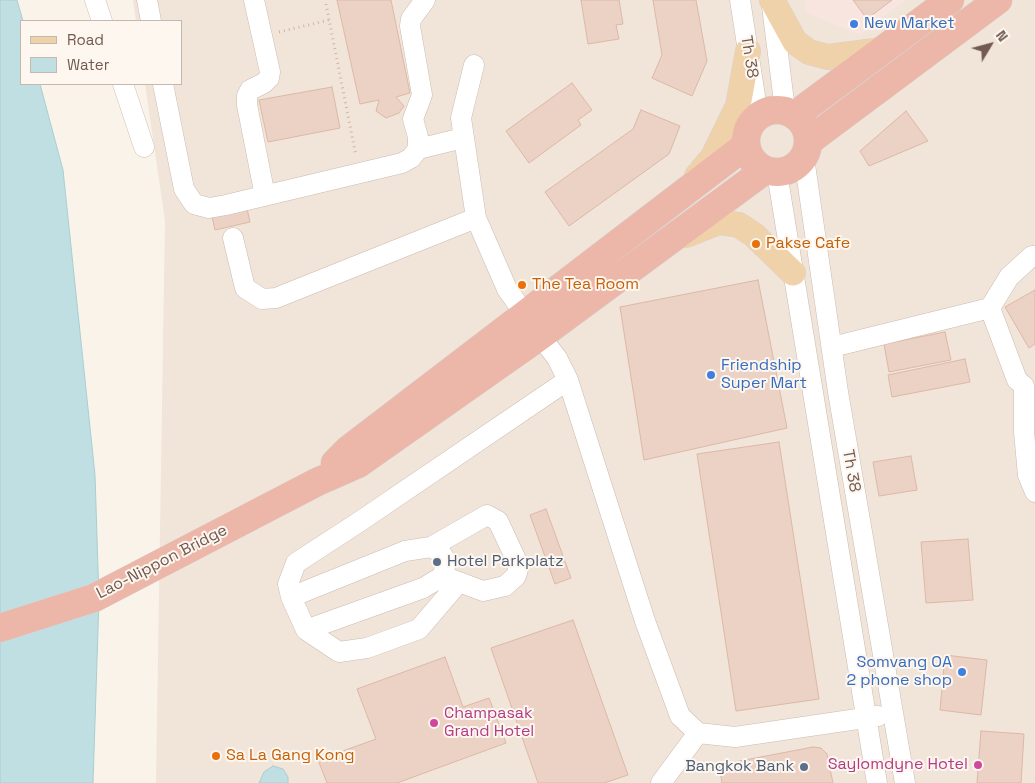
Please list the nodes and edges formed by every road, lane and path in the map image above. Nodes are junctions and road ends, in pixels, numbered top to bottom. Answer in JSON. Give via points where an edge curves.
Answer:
{"nodes":[{"id":1,"x":95,"y":0,"type":"edge"},
{"id":2,"x":147,"y":0,"type":"edge"},
{"id":3,"x":254,"y":0,"type":"edge"},
{"id":4,"x":425,"y":0,"type":"edge"},
{"id":5,"x":740,"y":0,"type":"edge"},
{"id":6,"x":771,"y":0,"type":"edge"},
{"id":7,"x":950,"y":0,"type":"edge"},
{"id":8,"x":998,"y":0,"type":"edge"},
{"id":9,"x":326,"y":4,"type":"dead end"},
{"id":10,"x":102,"y":20,"type":"edge"},
{"id":11,"x":151,"y":20,"type":"edge"},
{"id":12,"x":329,"y":20,"type":"junction"},
{"id":13,"x":262,"y":37,"type":"junction"},
{"id":14,"x":883,"y":50,"type":"junction"},
{"id":15,"x":748,"y":51,"type":"junction"},
{"id":16,"x":474,"y":65,"type":"dead end"},
{"id":17,"x":123,"y":85,"type":"edge"},
{"id":18,"x":163,"y":85,"type":"edge"},
{"id":19,"x":790,"y":112,"type":"junction"},
{"id":20,"x":758,"y":115,"type":"junction"},
{"id":21,"x":463,"y":138,"type":"junction"},
{"id":22,"x":745,"y":146,"type":"junction"},
{"id":23,"x":144,"y":147,"type":"dead end"},
{"id":24,"x":418,"y":149,"type":"junction"},
{"id":25,"x":806,"y":150,"type":"junction"},
{"id":26,"x":771,"y":172,"type":"junction"},
{"id":27,"x":359,"y":173,"type":"junction"},
{"id":28,"x":265,"y":196,"type":"junction"},
{"id":29,"x":677,"y":198,"type":"junction"},
{"id":30,"x":476,"y":218,"type":"junction"},
{"id":31,"x":233,"y":238,"type":"dead end"},
{"id":32,"x":665,"y":244,"type":"junction"},
{"id":33,"x":1035,"y":256,"type":"edge"},
{"id":34,"x":793,"y":273,"type":"junction"},
{"id":35,"x":990,"y":308,"type":"junction"},
{"id":36,"x":525,"y":314,"type":"junction"},
{"id":37,"x":540,"y":336,"type":"junction"},
{"id":38,"x":832,"y":347,"type":"junction"},
{"id":39,"x":568,"y":380,"type":"junction"},
{"id":40,"x":1029,"y":384,"type":"edge"},
{"id":41,"x":838,"y":392,"type":"junction"},
{"id":42,"x":813,"y":398,"type":"junction"},
{"id":43,"x":317,"y":482,"type":"junction"},
{"id":44,"x":1035,"y":492,"type":"edge"},
{"id":45,"x":431,"y":547,"type":"junction"},
{"id":46,"x":451,"y":579,"type":"junction"},
{"id":47,"x":291,"y":597,"type":"junction"},
{"id":48,"x":0,"y":628,"type":"edge"},
{"id":49,"x":306,"y":630,"type":"junction"},
{"id":50,"x":892,"y":714,"type":"junction"},
{"id":51,"x":866,"y":717,"type":"junction"},
{"id":52,"x":698,"y":733,"type":"junction"},
{"id":53,"x":661,"y":783,"type":"edge"},
{"id":54,"x":877,"y":783,"type":"edge"},
{"id":55,"x":905,"y":783,"type":"edge"}],
"edges":[{"from":1,"to":10,"type":"street"},
{"from":2,"to":11,"type":"street"},
{"from":3,"to":13,"type":"street"},
{"from":4,"to":24,"type":"street","via":[[411,19],[410,26],[422,95],[413,119]]},
{"from":5,"to":15,"type":"street","name":"Th 38"},
{"from":6,"to":14,"type":"main road","via":[[795,42],[809,52],[828,57]]},
{"from":6,"to":19,"type":"street","name":"Th 38"},
{"from":7,"to":14,"type":"highway"},
{"from":8,"to":25,"type":"highway"},
{"from":9,"to":12,"type":"path"},
{"from":12,"to":13,"type":"path"},
{"from":12,"to":27,"type":"path"},
{"from":13,"to":28,"type":"street","via":[[269,78],[250,90],[247,105]]},
{"from":14,"to":19,"type":"highway"},
{"from":15,"to":20,"type":"street","name":"Th 38"},
{"from":15,"to":29,"type":"main road","via":[[738,106],[727,130],[713,157]]},
{"from":16,"to":21,"type":"street","via":[[461,118]]},
{"from":17,"to":23,"type":"street"},
{"from":18,"to":28,"type":"street","via":[[184,189],[194,204],[209,208]]},
{"from":19,"to":20,"type":"highway","via":[[770,110]]},
{"from":19,"to":25,"type":"highway","via":[[805,126]]},
{"from":20,"to":22,"type":"highway","via":[[747,128]]},
{"from":21,"to":24,"type":"street"},
{"from":21,"to":30,"type":"street"},
{"from":22,"to":26,"type":"highway","via":[[752,160]]},
{"from":22,"to":29,"type":"highway"},
{"from":24,"to":27,"type":"street","via":[[411,158],[402,162]]},
{"from":25,"to":26,"type":"highway","via":[[797,166],[787,171]]},
{"from":25,"to":38,"type":"street","name":"Th 38"},
{"from":26,"to":32,"type":"highway","name":"Lao-Nippon Bridge"},
{"from":26,"to":34,"type":"street","name":"Th 38"},
{"from":27,"to":28,"type":"street"},
{"from":29,"to":36,"type":"highway"},
{"from":30,"to":31,"type":"street","via":[[276,298],[262,299],[245,288]]},
{"from":30,"to":36,"type":"street","via":[[507,289]]},
{"from":32,"to":34,"type":"main road","via":[[719,222],[738,225],[754,234]]},
{"from":32,"to":37,"type":"highway","name":"Lao-Nippon Bridge"},
{"from":33,"to":35,"type":"street","via":[[1009,277]]},
{"from":34,"to":42,"type":"street","name":"Th 38"},
{"from":35,"to":38,"type":"street"},
{"from":35,"to":40,"type":"street","via":[[1017,380]]},
{"from":36,"to":37,"type":"street"},
{"from":36,"to":43,"type":"highway","via":[[348,449]]},
{"from":37,"to":39,"type":"street","via":[[557,358]]},
{"from":37,"to":43,"type":"highway","name":"Lao-Nippon Bridge","via":[[358,464]]},
{"from":38,"to":41,"type":"street","name":"Th 38"},
{"from":39,"to":47,"type":"street","via":[[296,563],[288,584]]},
{"from":39,"to":52,"type":"street","via":[[645,621],[680,716]]},
{"from":40,"to":44,"type":"street","via":[[1024,432],[1028,475]]},
{"from":41,"to":42,"type":"street"},
{"from":41,"to":50,"type":"street","name":"Th 38"},
{"from":42,"to":51,"type":"street","name":"Th 38"},
{"from":43,"to":48,"type":"highway","name":"Lao-Nippon Bridge","via":[[94,598]]},
{"from":45,"to":46,"type":"street","via":[[442,553]]},
{"from":45,"to":46,"type":"street","via":[[487,515],[498,521],[518,566],[516,576],[505,586],[483,591]]},
{"from":45,"to":47,"type":"street","via":[[405,551]]},
{"from":46,"to":49,"type":"street"},
{"from":46,"to":49,"type":"street","via":[[419,629],[367,648],[339,652]]},
{"from":47,"to":49,"type":"street"},
{"from":50,"to":51,"type":"street"},
{"from":50,"to":55,"type":"street","name":"Th 38"},
{"from":51,"to":52,"type":"street","via":[[736,737]]},
{"from":51,"to":54,"type":"street","name":"Th 38"},
{"from":52,"to":53,"type":"street"}]}
